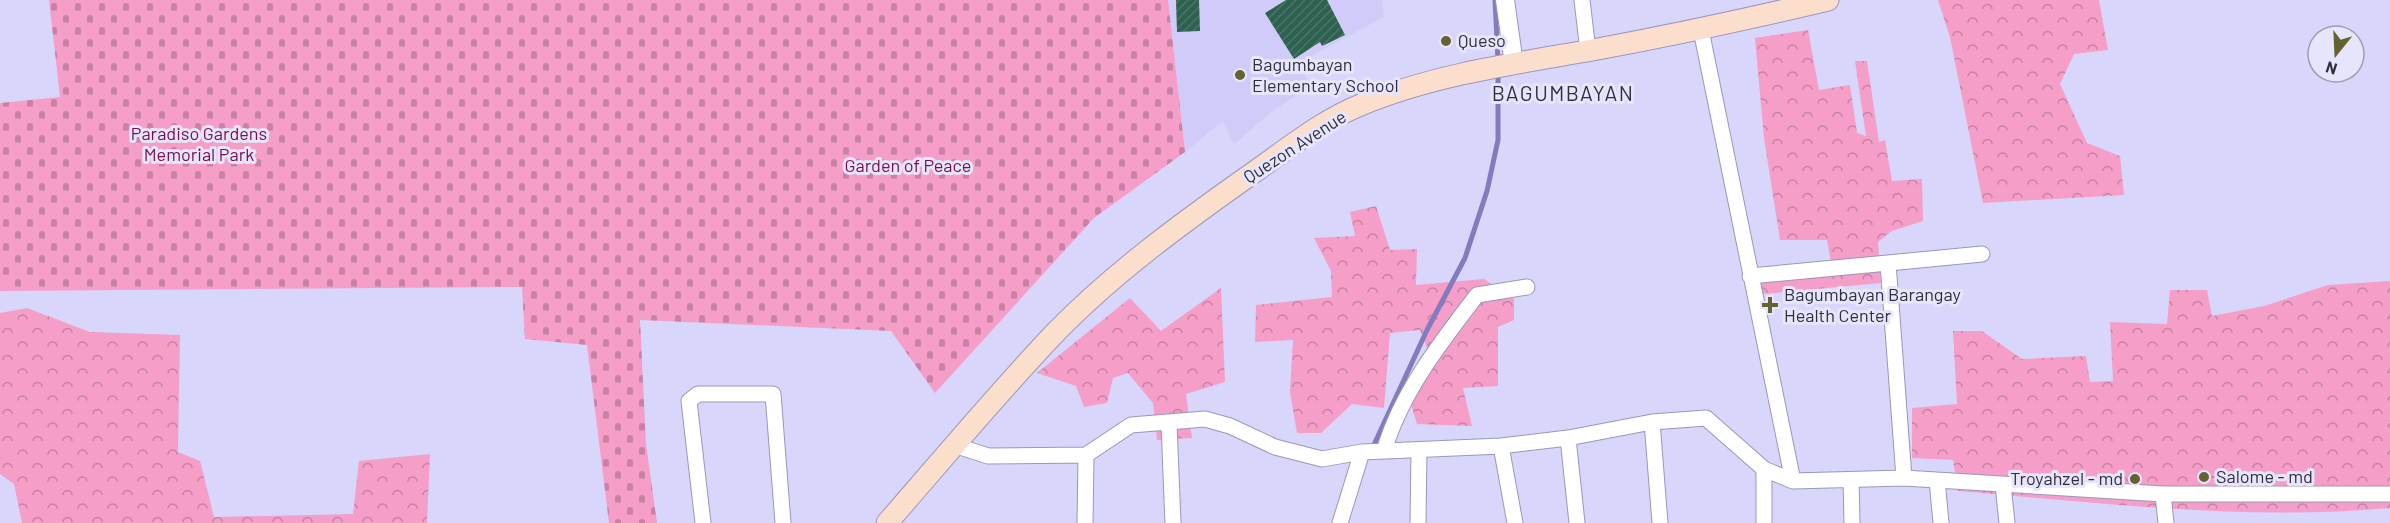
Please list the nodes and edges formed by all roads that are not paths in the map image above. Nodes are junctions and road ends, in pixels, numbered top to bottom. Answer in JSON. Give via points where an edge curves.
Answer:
{"nodes":[{"id":1,"x":1505,"y":0,"type":"edge"},
{"id":2,"x":1582,"y":0,"type":"edge"},
{"id":3,"x":1828,"y":0,"type":"edge"},
{"id":4,"x":1701,"y":30,"type":"junction"},
{"id":5,"x":1588,"y":51,"type":"junction"},
{"id":6,"x":1514,"y":64,"type":"junction"},
{"id":7,"x":1982,"y":254,"type":"dead end"},
{"id":8,"x":1888,"y":263,"type":"junction"},
{"id":9,"x":1750,"y":276,"type":"junction"},
{"id":10,"x":1527,"y":287,"type":"dead end"},
{"id":11,"x":1652,"y":422,"type":"junction"},
{"id":12,"x":1169,"y":424,"type":"junction"},
{"id":13,"x":1568,"y":438,"type":"junction"},
{"id":14,"x":954,"y":445,"type":"junction"},
{"id":15,"x":1501,"y":446,"type":"junction"},
{"id":16,"x":1419,"y":450,"type":"junction"},
{"id":17,"x":1362,"y":452,"type":"junction"},
{"id":18,"x":1384,"y":452,"type":"junction"},
{"id":19,"x":1086,"y":455,"type":"junction"},
{"id":20,"x":1764,"y":469,"type":"junction"},
{"id":21,"x":1904,"y":478,"type":"junction"},
{"id":22,"x":1851,"y":480,"type":"junction"},
{"id":23,"x":1937,"y":480,"type":"junction"},
{"id":24,"x":1793,"y":481,"type":"junction"},
{"id":25,"x":2003,"y":485,"type":"junction"},
{"id":26,"x":2163,"y":494,"type":"junction"},
{"id":27,"x":2390,"y":494,"type":"edge"},
{"id":28,"x":703,"y":523,"type":"edge"},
{"id":29,"x":783,"y":523,"type":"edge"},
{"id":30,"x":887,"y":523,"type":"edge"},
{"id":31,"x":1085,"y":523,"type":"edge"},
{"id":32,"x":1173,"y":523,"type":"edge"},
{"id":33,"x":1340,"y":523,"type":"edge"},
{"id":34,"x":1418,"y":523,"type":"edge"},
{"id":35,"x":1515,"y":523,"type":"edge"},
{"id":36,"x":1577,"y":523,"type":"edge"},
{"id":37,"x":1660,"y":523,"type":"edge"},
{"id":38,"x":1764,"y":523,"type":"edge"},
{"id":39,"x":1852,"y":523,"type":"edge"},
{"id":40,"x":1941,"y":523,"type":"edge"},
{"id":41,"x":2007,"y":523,"type":"edge"},
{"id":42,"x":2166,"y":523,"type":"edge"}],
"edges":[{"from":1,"to":6,"type":"street"},
{"from":2,"to":5,"type":"street"},
{"from":3,"to":4,"type":"main road","name":"Quezon Avenue"},
{"from":4,"to":5,"type":"main road","name":"Quezon Avenue"},
{"from":4,"to":9,"type":"street"},
{"from":5,"to":6,"type":"main road","name":"Quezon Avenue"},
{"from":6,"to":14,"type":"main road","name":"Quezon Avenue","via":[[1412,87],[1362,104],[1303,137],[1198,212],[1056,332]]},
{"from":7,"to":8,"type":"street"},
{"from":8,"to":9,"type":"street"},
{"from":8,"to":21,"type":"street"},
{"from":9,"to":24,"type":"street"},
{"from":10,"to":18,"type":"street","via":[[1477,295],[1413,386],[1393,422]]},
{"from":11,"to":13,"type":"street"},
{"from":11,"to":20,"type":"street","via":[[1706,418]]},
{"from":11,"to":37,"type":"street"},
{"from":12,"to":17,"type":"street","via":[[1205,418],[1275,447],[1322,459]]},
{"from":12,"to":19,"type":"street","via":[[1131,425]]},
{"from":12,"to":32,"type":"street"},
{"from":13,"to":15,"type":"street"},
{"from":13,"to":36,"type":"street"},
{"from":14,"to":19,"type":"street","via":[[988,456]]},
{"from":14,"to":30,"type":"main road","name":"Quezon Avenue"},
{"from":15,"to":16,"type":"street"},
{"from":15,"to":35,"type":"street"},
{"from":16,"to":18,"type":"street"},
{"from":16,"to":34,"type":"street"},
{"from":17,"to":18,"type":"street"},
{"from":17,"to":33,"type":"street"},
{"from":19,"to":31,"type":"street"},
{"from":20,"to":24,"type":"street"},
{"from":20,"to":38,"type":"street"},
{"from":21,"to":22,"type":"street"},
{"from":21,"to":23,"type":"street"},
{"from":22,"to":24,"type":"street"},
{"from":22,"to":39,"type":"street"},
{"from":23,"to":25,"type":"street"},
{"from":23,"to":40,"type":"street"},
{"from":25,"to":26,"type":"street"},
{"from":25,"to":41,"type":"street"},
{"from":26,"to":27,"type":"street"},
{"from":26,"to":42,"type":"street"},
{"from":28,"to":29,"type":"street","via":[[689,401],[698,394],[773,394]]}]}
